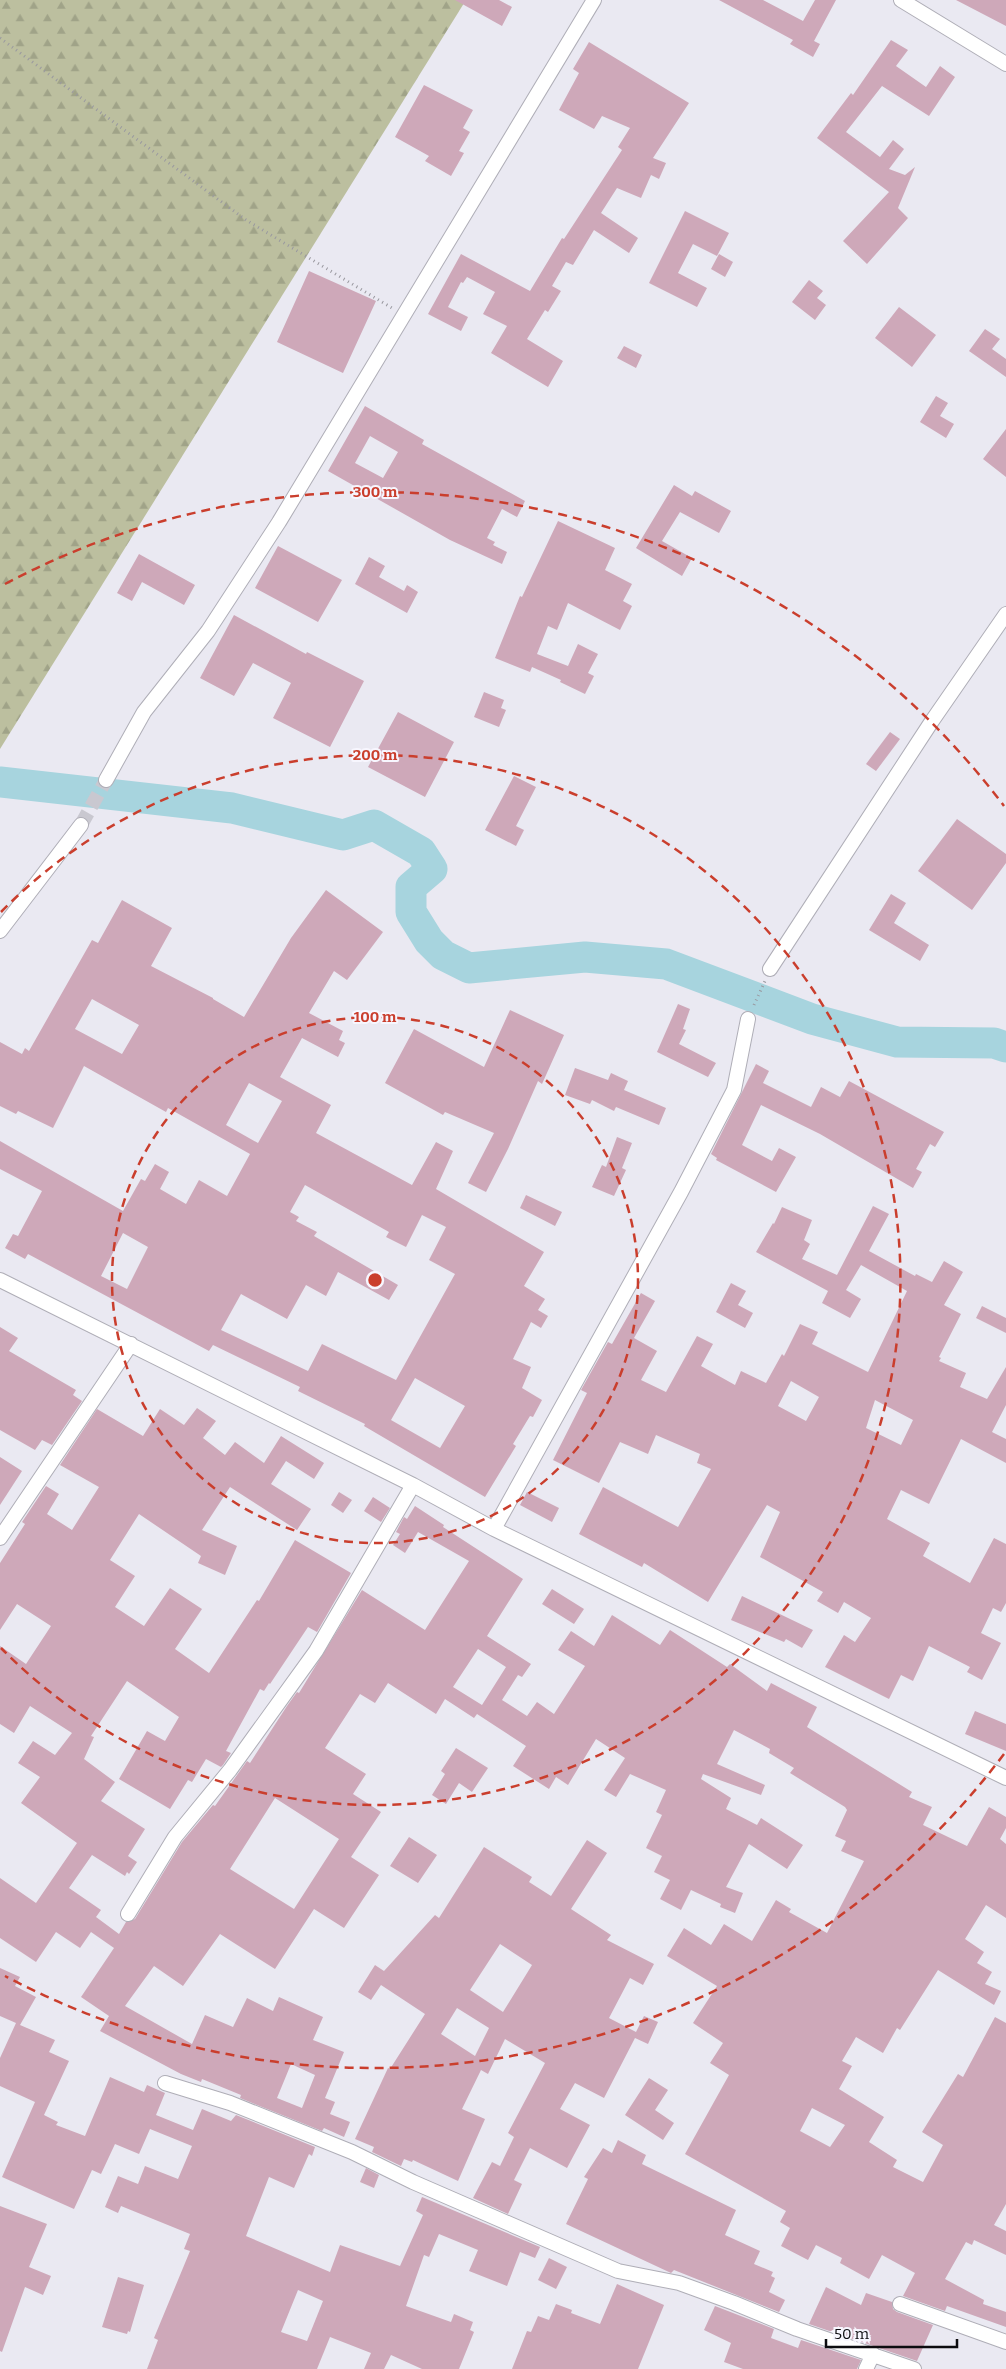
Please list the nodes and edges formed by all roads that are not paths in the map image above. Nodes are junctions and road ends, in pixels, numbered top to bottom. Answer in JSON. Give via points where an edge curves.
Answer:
{"nodes":[{"id":1,"x":594,"y":0,"type":"edge"},
{"id":2,"x":902,"y":0,"type":"edge"},
{"id":3,"x":1006,"y":64,"type":"edge"},
{"id":4,"x":1006,"y":614,"type":"edge"},
{"id":5,"x":106,"y":780,"type":"tunnel mouth"},
{"id":6,"x":81,"y":825,"type":"tunnel mouth"},
{"id":7,"x":0,"y":931,"type":"edge"},
{"id":8,"x":770,"y":970,"type":"road end"},
{"id":9,"x":748,"y":1018,"type":"road end"},
{"id":10,"x":0,"y":1280,"type":"edge"},
{"id":11,"x":131,"y":1344,"type":"junction"},
{"id":12,"x":413,"y":1486,"type":"junction"},
{"id":13,"x":494,"y":1529,"type":"junction"},
{"id":14,"x":0,"y":1538,"type":"edge"},
{"id":15,"x":1006,"y":1778,"type":"edge"},
{"id":16,"x":128,"y":1914,"type":"dead end"},
{"id":17,"x":165,"y":2084,"type":"dead end"},
{"id":18,"x":900,"y":2304,"type":"dead end"},
{"id":19,"x":1006,"y":2342,"type":"edge"},
{"id":20,"x":873,"y":2354,"type":"junction"},
{"id":21,"x":866,"y":2369,"type":"edge"},
{"id":22,"x":914,"y":2369,"type":"edge"}],
"edges":[{"from":1,"to":5,"type":"street","via":[[257,555],[208,631],[144,712]]},
{"from":2,"to":3,"type":"street"},
{"from":4,"to":8,"type":"street","via":[[932,721]]},
{"from":6,"to":7,"type":"street"},
{"from":9,"to":13,"type":"street","via":[[734,1090]]},
{"from":10,"to":11,"type":"street"},
{"from":11,"to":12,"type":"street"},
{"from":11,"to":14,"type":"street"},
{"from":12,"to":13,"type":"street"},
{"from":12,"to":16,"type":"street","via":[[316,1651],[230,1770],[175,1837]]},
{"from":13,"to":15,"type":"street"},
{"from":17,"to":20,"type":"street","via":[[230,2103],[352,2152],[421,2186],[618,2270],[679,2283],[797,2329]]},
{"from":18,"to":19,"type":"street"},
{"from":20,"to":21,"type":"street"},
{"from":20,"to":22,"type":"street"}]}
